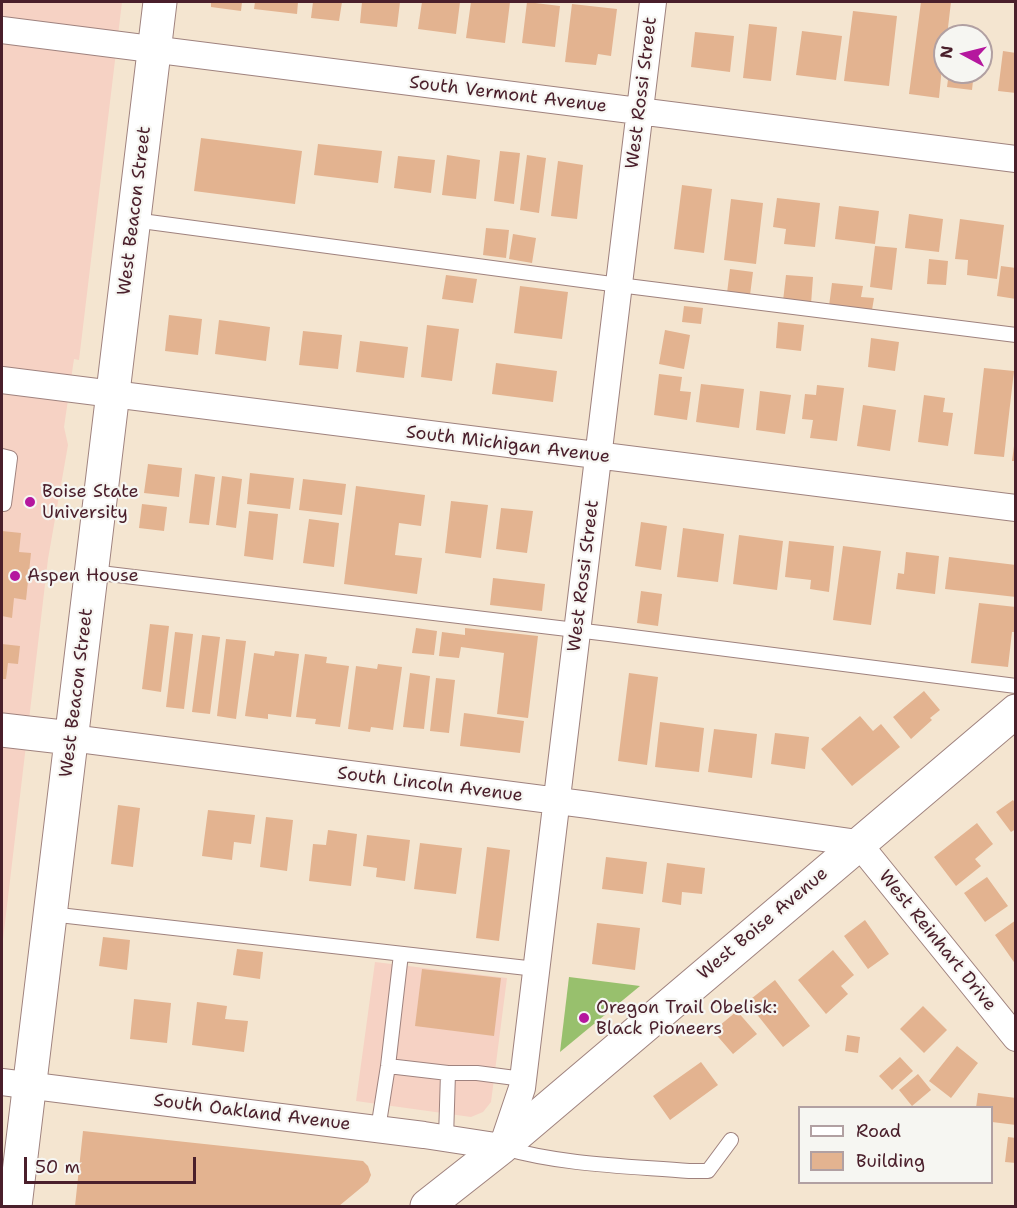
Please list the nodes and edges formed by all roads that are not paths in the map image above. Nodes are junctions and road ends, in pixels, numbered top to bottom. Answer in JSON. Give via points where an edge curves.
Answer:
{"nodes":[{"id":1,"x":160,"y":2,"type":"edge"},
{"id":2,"x":653,"y":2,"type":"edge"},
{"id":3,"x":2,"y":30,"type":"edge"},
{"id":4,"x":154,"y":50,"type":"junction"},
{"id":5,"x":640,"y":112,"type":"junction"},
{"id":6,"x":1016,"y":159,"type":"edge"},
{"id":7,"x":134,"y":220,"type":"junction"},
{"id":8,"x":619,"y":285,"type":"junction"},
{"id":9,"x":1016,"y":335,"type":"edge"},
{"id":10,"x":2,"y":380,"type":"edge"},
{"id":11,"x":113,"y":394,"type":"junction"},
{"id":12,"x":2,"y":456,"type":"edge"},
{"id":13,"x":598,"y":456,"type":"junction"},
{"id":14,"x":2,"y":504,"type":"edge"},
{"id":15,"x":1016,"y":508,"type":"edge"},
{"id":16,"x":92,"y":572,"type":"junction"},
{"id":17,"x":577,"y":631,"type":"junction"},
{"id":18,"x":1016,"y":686,"type":"edge"},
{"id":19,"x":1016,"y":711,"type":"edge"},
{"id":20,"x":2,"y":730,"type":"edge"},
{"id":21,"x":71,"y":738,"type":"junction"},
{"id":22,"x":556,"y":801,"type":"junction"},
{"id":23,"x":858,"y":843,"type":"junction"},
{"id":24,"x":50,"y":914,"type":"junction"},
{"id":25,"x":401,"y":954,"type":"junction"},
{"id":26,"x":536,"y":969,"type":"junction"},
{"id":27,"x":1016,"y":1038,"type":"edge"},
{"id":28,"x":388,"y":1066,"type":"junction"},
{"id":29,"x":448,"y":1074,"type":"junction"},
{"id":30,"x":523,"y":1078,"type":"junction"},
{"id":31,"x":15,"y":1083,"type":"edge"},
{"id":32,"x":378,"y":1129,"type":"junction"},
{"id":33,"x":446,"y":1138,"type":"junction"},
{"id":34,"x":732,"y":1140,"type":"dead end"},
{"id":35,"x":502,"y":1147,"type":"junction"},
{"id":36,"x":15,"y":1206,"type":"edge"},
{"id":37,"x":427,"y":1206,"type":"edge"}],
"edges":[{"from":1,"to":4,"type":"street","name":"West Beacon Street"},
{"from":2,"to":5,"type":"street","name":"West Rossi Street"},
{"from":3,"to":4,"type":"street","name":"South Vermont Avenue"},
{"from":4,"to":5,"type":"street","name":"South Vermont Avenue"},
{"from":4,"to":7,"type":"street","name":"West Beacon Street"},
{"from":5,"to":6,"type":"street","name":"South Vermont Avenue"},
{"from":5,"to":8,"type":"street","name":"West Rossi Street"},
{"from":7,"to":8,"type":"lane"},
{"from":7,"to":11,"type":"street","name":"West Beacon Street"},
{"from":8,"to":9,"type":"lane"},
{"from":8,"to":13,"type":"street","name":"West Rossi Street"},
{"from":10,"to":11,"type":"street","name":"South Michigan Avenue"},
{"from":11,"to":13,"type":"street","name":"South Michigan Avenue"},
{"from":11,"to":16,"type":"street","name":"West Beacon Street"},
{"from":12,"to":14,"type":"lane","via":[[10,458]]},
{"from":13,"to":15,"type":"street","name":"South Michigan Avenue"},
{"from":13,"to":17,"type":"street","name":"West Rossi Street"},
{"from":16,"to":17,"type":"lane"},
{"from":16,"to":21,"type":"street","name":"West Beacon Street"},
{"from":17,"to":18,"type":"lane"},
{"from":17,"to":22,"type":"street","name":"West Rossi Street"},
{"from":19,"to":23,"type":"street","name":"West Boise Avenue"},
{"from":20,"to":21,"type":"street","name":"South Lincoln Avenue"},
{"from":21,"to":22,"type":"street","name":"South Lincoln Avenue"},
{"from":21,"to":24,"type":"street","name":"West Beacon Street"},
{"from":22,"to":23,"type":"street","name":"South Lincoln Avenue"},
{"from":22,"to":26,"type":"street","name":"West Rossi Street"},
{"from":23,"to":27,"type":"street","name":"West Reinhart Drive"},
{"from":23,"to":35,"type":"street","name":"West Boise Avenue"},
{"from":24,"to":25,"type":"lane"},
{"from":24,"to":31,"type":"street","name":"West Beacon Street"},
{"from":25,"to":26,"type":"lane"},
{"from":25,"to":28,"type":"lane"},
{"from":26,"to":30,"type":"street","name":"West Rossi Street"},
{"from":28,"to":29,"type":"lane"},
{"from":28,"to":32,"type":"lane"},
{"from":29,"to":30,"type":"lane","via":[[477,1072]]},
{"from":29,"to":33,"type":"lane"},
{"from":30,"to":35,"type":"street","name":"West Rossi Street"},
{"from":31,"to":32,"type":"street","name":"South Oakland Avenue"},
{"from":31,"to":36,"type":"street","name":"West Beacon Street"},
{"from":32,"to":33,"type":"street","name":"South Oakland Avenue"},
{"from":33,"to":35,"type":"street","name":"South Oakland Avenue"},
{"from":34,"to":35,"type":"lane","via":[[708,1171],[561,1160]]},
{"from":35,"to":37,"type":"street","name":"West Boise Avenue"}]}
